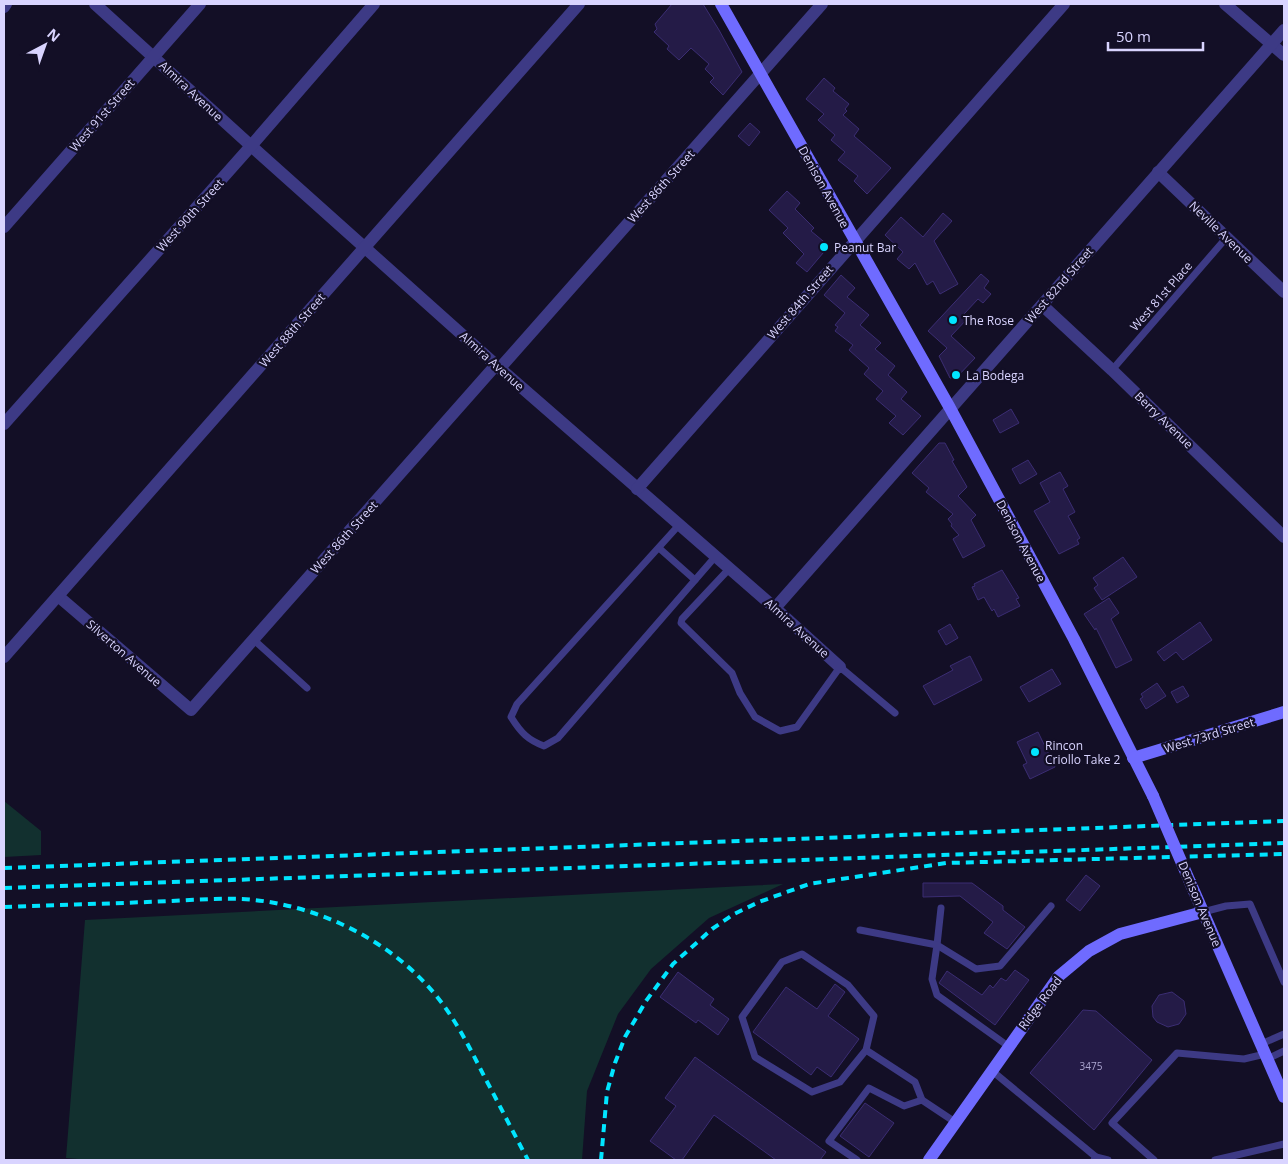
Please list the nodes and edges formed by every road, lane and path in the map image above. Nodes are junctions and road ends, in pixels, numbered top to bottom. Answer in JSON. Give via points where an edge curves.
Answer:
{"nodes":[{"id":1,"x":95,"y":4,"type":"edge"},
{"id":2,"x":200,"y":4,"type":"edge"},
{"id":3,"x":374,"y":4,"type":"edge"},
{"id":4,"x":579,"y":4,"type":"edge"},
{"id":5,"x":721,"y":4,"type":"edge"},
{"id":6,"x":822,"y":4,"type":"edge"},
{"id":7,"x":1064,"y":4,"type":"edge"},
{"id":8,"x":1225,"y":4,"type":"edge"},
{"id":9,"x":1284,"y":30,"type":"edge"},
{"id":10,"x":1272,"y":44,"type":"junction"},
{"id":11,"x":1284,"y":55,"type":"edge"},
{"id":12,"x":154,"y":56,"type":"junction"},
{"id":13,"x":760,"y":75,"type":"junction"},
{"id":14,"x":251,"y":146,"type":"junction"},
{"id":15,"x":1158,"y":172,"type":"junction"},
{"id":16,"x":4,"y":227,"type":"edge"},
{"id":17,"x":1227,"y":237,"type":"junction"},
{"id":18,"x":854,"y":241,"type":"junction"},
{"id":19,"x":365,"y":248,"type":"junction"},
{"id":20,"x":1284,"y":292,"type":"edge"},
{"id":21,"x":1042,"y":305,"type":"junction"},
{"id":22,"x":498,"y":366,"type":"junction"},
{"id":23,"x":1112,"y":370,"type":"junction"},
{"id":24,"x":950,"y":408,"type":"junction"},
{"id":25,"x":4,"y":424,"type":"edge"},
{"id":26,"x":637,"y":489,"type":"junction"},
{"id":27,"x":679,"y":525,"type":"junction"},
{"id":28,"x":1284,"y":537,"type":"edge"},
{"id":29,"x":658,"y":548,"type":"junction"},
{"id":30,"x":715,"y":557,"type":"junction"},
{"id":31,"x":729,"y":569,"type":"junction"},
{"id":32,"x":695,"y":580,"type":"junction"},
{"id":33,"x":58,"y":596,"type":"junction"},
{"id":34,"x":775,"y":608,"type":"junction"},
{"id":35,"x":253,"y":639,"type":"junction"},
{"id":36,"x":4,"y":657,"type":"edge"},
{"id":37,"x":840,"y":667,"type":"junction"},
{"id":38,"x":307,"y":688,"type":"dead end"},
{"id":39,"x":191,"y":710,"type":"joint"},
{"id":40,"x":1284,"y":712,"type":"edge"},
{"id":41,"x":895,"y":713,"type":"dead end"},
{"id":42,"x":1133,"y":758,"type":"junction"},
{"id":43,"x":1051,"y":906,"type":"dead end"},
{"id":44,"x":940,"y":908,"type":"dead end"},
{"id":45,"x":1203,"y":912,"type":"junction"},
{"id":46,"x":860,"y":930,"type":"dead end"},
{"id":47,"x":937,"y":945,"type":"junction"},
{"id":48,"x":1284,"y":982,"type":"edge"},
{"id":49,"x":1284,"y":1034,"type":"edge"},
{"id":50,"x":1008,"y":1046,"type":"junction"},
{"id":51,"x":866,"y":1050,"type":"junction"},
{"id":52,"x":1284,"y":1051,"type":"edge"},
{"id":53,"x":1264,"y":1052,"type":"junction"},
{"id":54,"x":991,"y":1070,"type":"junction"},
{"id":55,"x":1284,"y":1097,"type":"edge"},
{"id":56,"x":922,"y":1100,"type":"junction"},
{"id":57,"x":955,"y":1122,"type":"junction"},
{"id":58,"x":1284,"y":1144,"type":"edge"},
{"id":59,"x":1095,"y":1159,"type":"edge"},
{"id":60,"x":857,"y":1160,"type":"edge"},
{"id":61,"x":929,"y":1160,"type":"edge"},
{"id":62,"x":1108,"y":1160,"type":"edge"},
{"id":63,"x":1154,"y":1160,"type":"edge"},
{"id":64,"x":1215,"y":1160,"type":"edge"}],
"edges":[{"from":1,"to":12,"type":"street","name":"Almira Avenue"},
{"from":2,"to":12,"type":"street","name":"West 91st Street"},
{"from":3,"to":14,"type":"street","name":"West 90th Street"},
{"from":4,"to":19,"type":"street","name":"West 88th Street"},
{"from":5,"to":13,"type":"main road","name":"Denison Avenue"},
{"from":6,"to":13,"type":"street","name":"West 86th Street"},
{"from":7,"to":18,"type":"street","name":"West 84th Street"},
{"from":8,"to":10,"type":"street"},
{"from":9,"to":10,"type":"street","name":"West 82nd Street"},
{"from":10,"to":11,"type":"street"},
{"from":10,"to":15,"type":"street","name":"West 82nd Street"},
{"from":12,"to":14,"type":"street","name":"Almira Avenue"},
{"from":12,"to":16,"type":"street","name":"West 91st Street"},
{"from":13,"to":18,"type":"main road","name":"Denison Avenue"},
{"from":13,"to":22,"type":"street","name":"West 86th Street"},
{"from":14,"to":19,"type":"street","name":"Almira Avenue"},
{"from":14,"to":25,"type":"street","name":"West 90th Street"},
{"from":15,"to":17,"type":"street","name":"Neville Avenue"},
{"from":15,"to":21,"type":"street","name":"West 82nd Street"},
{"from":17,"to":20,"type":"street","name":"Neville Avenue"},
{"from":17,"to":23,"type":"lane","name":"West 81st Place"},
{"from":18,"to":24,"type":"main road","name":"Denison Avenue"},
{"from":18,"to":26,"type":"street","name":"West 84th Street"},
{"from":19,"to":22,"type":"street","name":"Almira Avenue"},
{"from":19,"to":33,"type":"street","name":"West 88th Street"},
{"from":21,"to":23,"type":"street","name":"Berry Avenue"},
{"from":21,"to":24,"type":"street","name":"West 82nd Street"},
{"from":22,"to":26,"type":"street","name":"Almira Avenue"},
{"from":22,"to":35,"type":"street","name":"West 86th Street"},
{"from":23,"to":28,"type":"street","name":"Berry Avenue"},
{"from":24,"to":34,"type":"street","name":"West 82nd Street"},
{"from":24,"to":42,"type":"main road","name":"Denison Avenue","via":[[1074,639]]},
{"from":26,"to":27,"type":"street","name":"Almira Avenue"},
{"from":27,"to":29,"type":"lane"},
{"from":27,"to":30,"type":"street","name":"Almira Avenue"},
{"from":29,"to":32,"type":"lane"},
{"from":29,"to":32,"type":"lane","via":[[517,704],[512,718],[532,742],[544,746],[558,738]]},
{"from":30,"to":31,"type":"street","name":"Almira Avenue"},
{"from":30,"to":32,"type":"lane"},
{"from":31,"to":34,"type":"street","name":"Almira Avenue"},
{"from":31,"to":37,"type":"lane","via":[[681,623],[732,672],[755,717],[780,731],[797,727]]},
{"from":33,"to":36,"type":"street","name":"West 88th Street"},
{"from":33,"to":39,"type":"street","name":"Silverton Avenue"},
{"from":34,"to":37,"type":"street","name":"Almira Avenue"},
{"from":35,"to":38,"type":"lane"},
{"from":35,"to":39,"type":"street","name":"West 86th Street"},
{"from":37,"to":41,"type":"lane","name":"Almira Avenue"},
{"from":40,"to":42,"type":"main road","name":"West 73rd Street"},
{"from":42,"to":45,"type":"main road","name":"Denison Avenue","bridge":true},
{"from":43,"to":47,"type":"lane","via":[[1000,966],[976,968]]},
{"from":44,"to":47,"type":"lane"},
{"from":45,"to":48,"type":"lane","via":[[1250,904]]},
{"from":45,"to":50,"type":"main road","name":"Ridge Road","via":[[1120,934],[1089,951],[1059,976]]},
{"from":45,"to":53,"type":"main road","name":"Denison Avenue"},
{"from":46,"to":47,"type":"lane"},
{"from":47,"to":50,"type":"lane","via":[[932,980],[937,995]]},
{"from":49,"to":53,"type":"lane"},
{"from":50,"to":54,"type":"main road","name":"Ridge Road"},
{"from":51,"to":51,"type":"lane","via":[[840,1082],[812,1092],[755,1057],[742,1017],[782,962],[802,954],[848,985],[874,1016]]},
{"from":51,"to":56,"type":"lane","via":[[915,1082]]},
{"from":52,"to":53,"type":"lane"},
{"from":53,"to":55,"type":"main road","name":"Denison Avenue"},
{"from":53,"to":63,"type":"lane","via":[[1244,1059],[1177,1053],[1112,1123]]},
{"from":54,"to":57,"type":"main road","name":"Ridge Road"},
{"from":54,"to":59,"type":"lane"},
{"from":56,"to":57,"type":"lane"},
{"from":56,"to":60,"type":"lane","via":[[904,1106],[869,1088],[829,1141]]},
{"from":57,"to":61,"type":"main road","name":"Ridge Road"},
{"from":58,"to":64,"type":"lane"},
{"from":59,"to":62,"type":"lane"}]}
